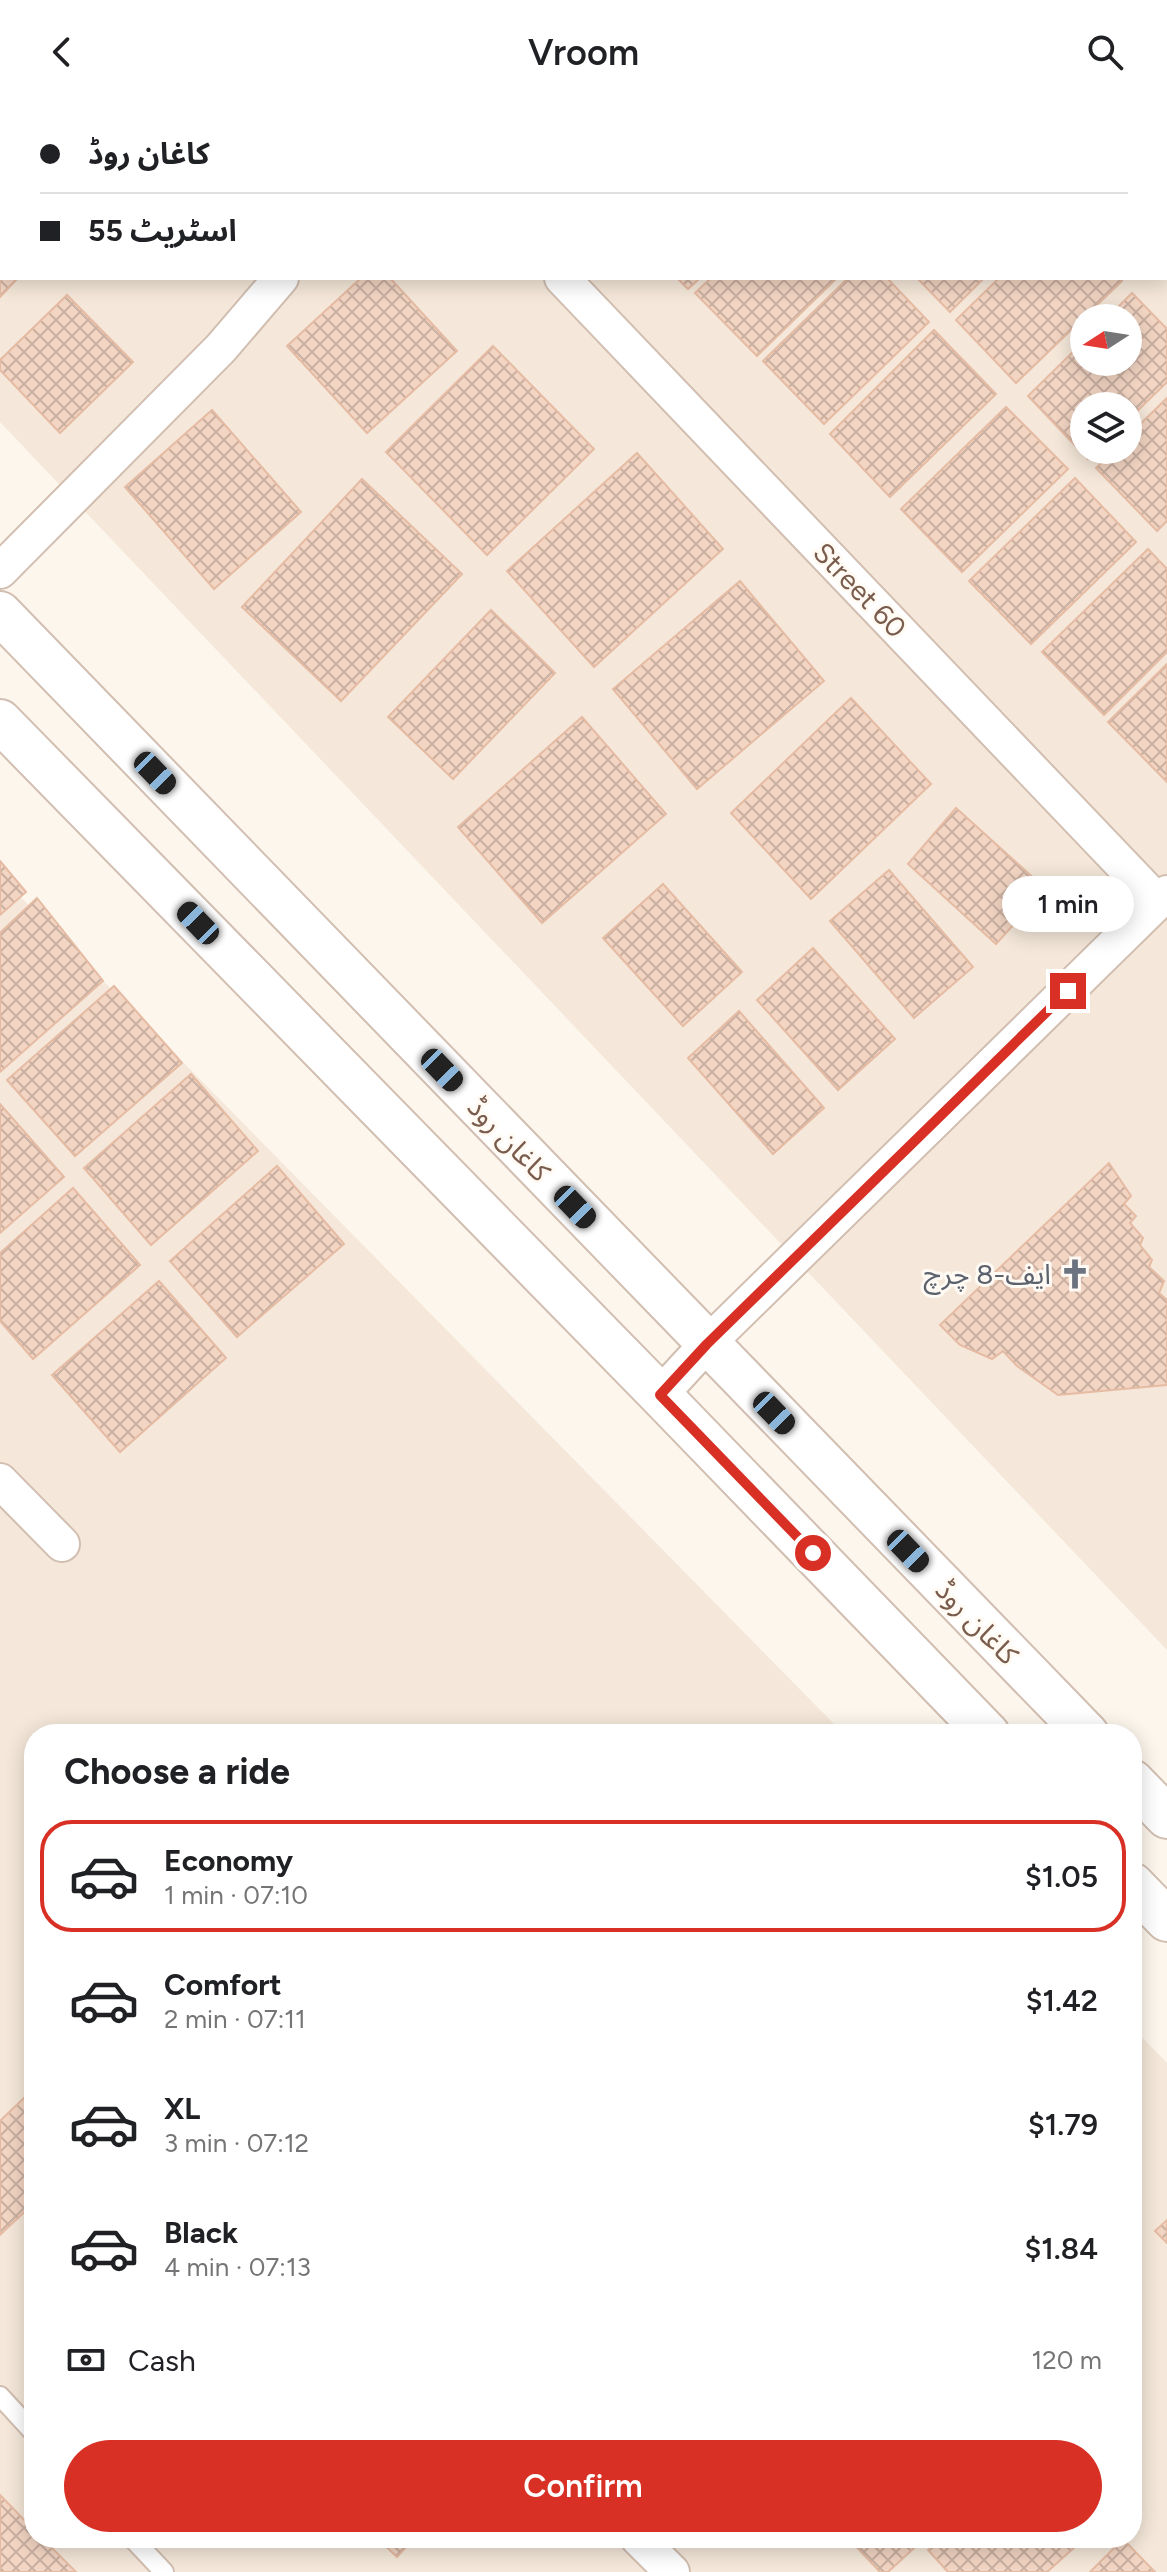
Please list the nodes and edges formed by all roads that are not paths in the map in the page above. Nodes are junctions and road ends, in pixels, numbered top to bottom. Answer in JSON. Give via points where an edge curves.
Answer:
{"nodes":[{"id":1,"x":279,"y":280,"type":"edge"},
{"id":2,"x":564,"y":280,"type":"edge"},
{"id":3,"x":0,"y":571,"type":"edge"},
{"id":4,"x":0,"y":613,"type":"edge"},
{"id":5,"x":0,"y":721,"type":"edge"},
{"id":6,"x":1162,"y":897,"type":"edge"},
{"id":7,"x":707,"y":1344,"type":"junction"},
{"id":8,"x":660,"y":1395,"type":"junction"},
{"id":9,"x":0,"y":1481,"type":"edge"},
{"id":10,"x":62,"y":1544,"type":"dead end"},
{"id":11,"x":978,"y":1724,"type":"edge"},
{"id":12,"x":1077,"y":1724,"type":"edge"},
{"id":13,"x":1142,"y":1791,"type":"edge"},
{"id":14,"x":1167,"y":1817,"type":"edge"},
{"id":15,"x":1142,"y":1894,"type":"edge"},
{"id":16,"x":1167,"y":1920,"type":"edge"},
{"id":17,"x":0,"y":2396,"type":"edge"},
{"id":18,"x":24,"y":2422,"type":"edge"},
{"id":19,"x":141,"y":2548,"type":"edge"},
{"id":20,"x":648,"y":2548,"type":"edge"},
{"id":21,"x":164,"y":2572,"type":"edge"},
{"id":22,"x":672,"y":2572,"type":"edge"}],
"edges":[{"from":1,"to":3,"type":"street","via":[[221,348]]},
{"from":2,"to":6,"type":"street","name":"Street 60"},
{"from":4,"to":7,"type":"street","name":"کاغان روڈ"},
{"from":5,"to":8,"type":"street"},
{"from":6,"to":7,"type":"street"},
{"from":7,"to":8,"type":"street"},
{"from":7,"to":12,"type":"street","name":"کاغان روڈ"},
{"from":8,"to":11,"type":"street"},
{"from":9,"to":10,"type":"street"},
{"from":13,"to":14,"type":"street"},
{"from":15,"to":16,"type":"street"},
{"from":17,"to":18,"type":"lane"},
{"from":19,"to":21,"type":"lane"},
{"from":20,"to":22,"type":"street"}]}
